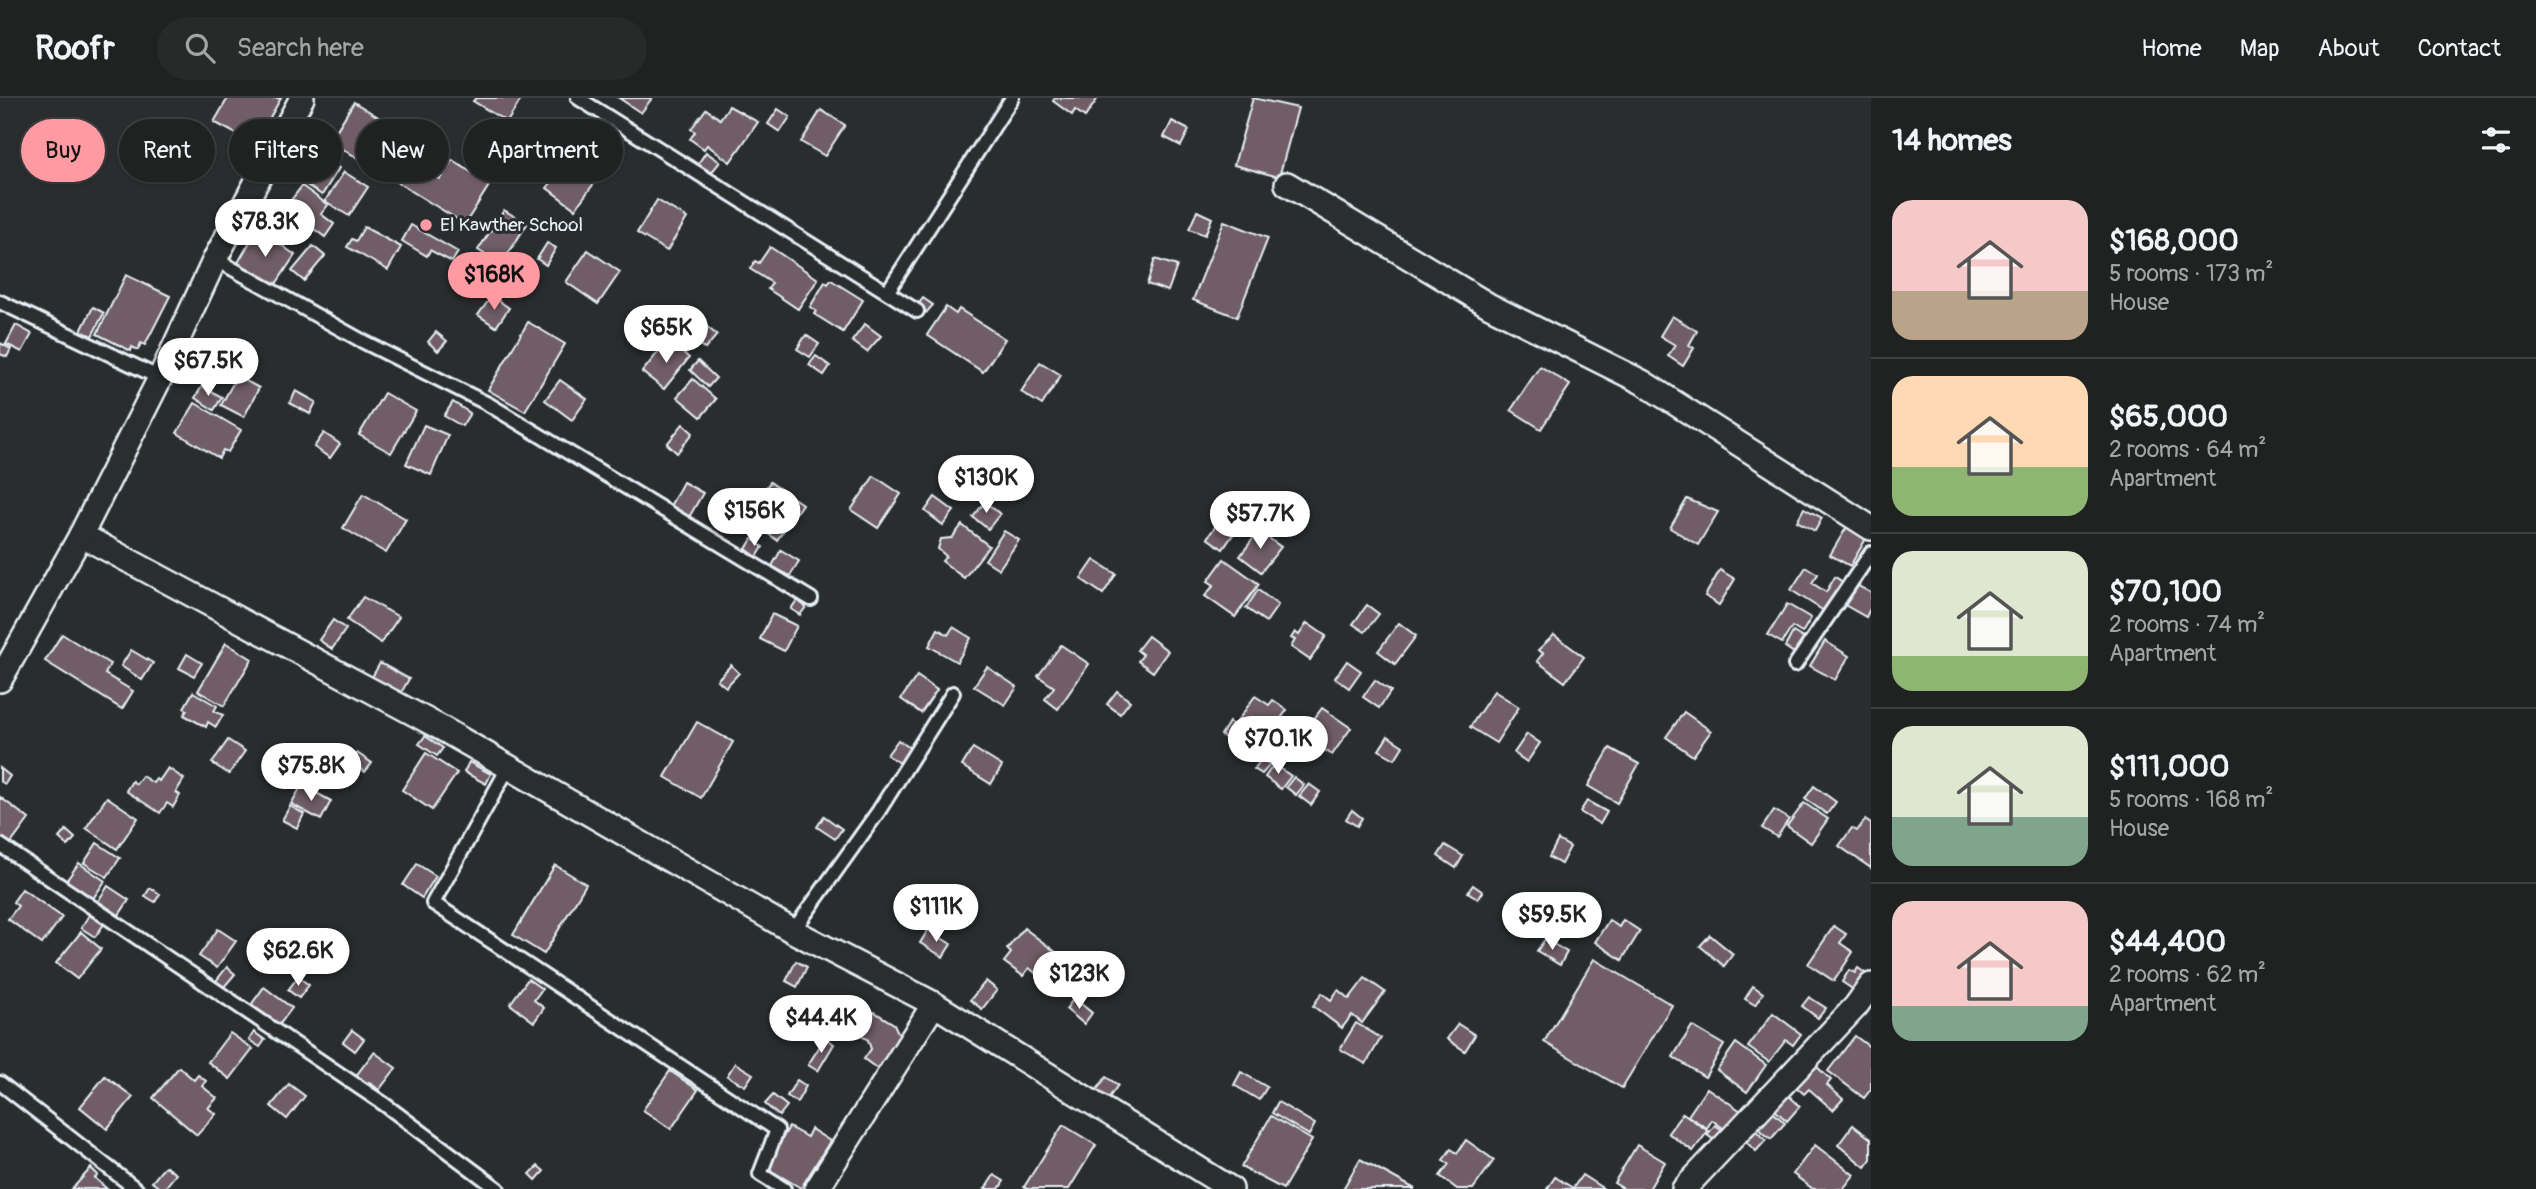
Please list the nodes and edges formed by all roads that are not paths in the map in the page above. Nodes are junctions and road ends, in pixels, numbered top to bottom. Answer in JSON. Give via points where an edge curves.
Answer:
{"nodes":[{"id":1,"x":302,"y":98,"type":"edge"},
{"id":2,"x":578,"y":98,"type":"edge"},
{"id":3,"x":1012,"y":98,"type":"edge"},
{"id":4,"x":1287,"y":184,"type":"dead end"},
{"id":5,"x":215,"y":259,"type":"junction"},
{"id":6,"x":888,"y":290,"type":"junction"},
{"id":7,"x":0,"y":302,"type":"edge"},
{"id":8,"x":917,"y":311,"type":"dead end"},
{"id":9,"x":160,"y":378,"type":"junction"},
{"id":10,"x":1871,"y":528,"type":"edge"},
{"id":11,"x":81,"y":535,"type":"junction"},
{"id":12,"x":1871,"y":553,"type":"edge"},
{"id":13,"x":811,"y":599,"type":"dead end"},
{"id":14,"x":1795,"y":665,"type":"dead end"},
{"id":15,"x":0,"y":680,"type":"edge"},
{"id":16,"x":953,"y":693,"type":"dead end"},
{"id":17,"x":508,"y":768,"type":"junction"},
{"id":18,"x":0,"y":845,"type":"edge"},
{"id":19,"x":793,"y":931,"type":"junction"},
{"id":20,"x":1871,"y":985,"type":"edge"},
{"id":21,"x":934,"y":1004,"type":"junction"},
{"id":22,"x":0,"y":1083,"type":"edge"},
{"id":23,"x":136,"y":1189,"type":"edge"},
{"id":24,"x":498,"y":1189,"type":"edge"},
{"id":25,"x":784,"y":1189,"type":"edge"},
{"id":26,"x":817,"y":1189,"type":"edge"},
{"id":27,"x":1231,"y":1189,"type":"edge"},
{"id":28,"x":1684,"y":1189,"type":"edge"}],
"edges":[{"from":1,"to":5,"type":"street"},
{"from":2,"to":6,"type":"lane"},
{"from":3,"to":6,"type":"lane"},
{"from":4,"to":10,"type":"street","via":[[1490,306],[1642,382]]},
{"from":5,"to":9,"type":"street"},
{"from":5,"to":13,"type":"lane","via":[[488,404]]},
{"from":6,"to":8,"type":"lane"},
{"from":7,"to":9,"type":"lane"},
{"from":9,"to":11,"type":"street"},
{"from":11,"to":15,"type":"street"},
{"from":11,"to":17,"type":"street"},
{"from":12,"to":14,"type":"lane"},
{"from":16,"to":19,"type":"lane"},
{"from":17,"to":19,"type":"street"},
{"from":17,"to":25,"type":"lane","via":[[433,903],[777,1130],[760,1174]]},
{"from":18,"to":24,"type":"lane","via":[[384,1104]]},
{"from":19,"to":21,"type":"street"},
{"from":20,"to":28,"type":"street"},
{"from":21,"to":26,"type":"street"},
{"from":21,"to":27,"type":"street"},
{"from":22,"to":23,"type":"lane"}]}
